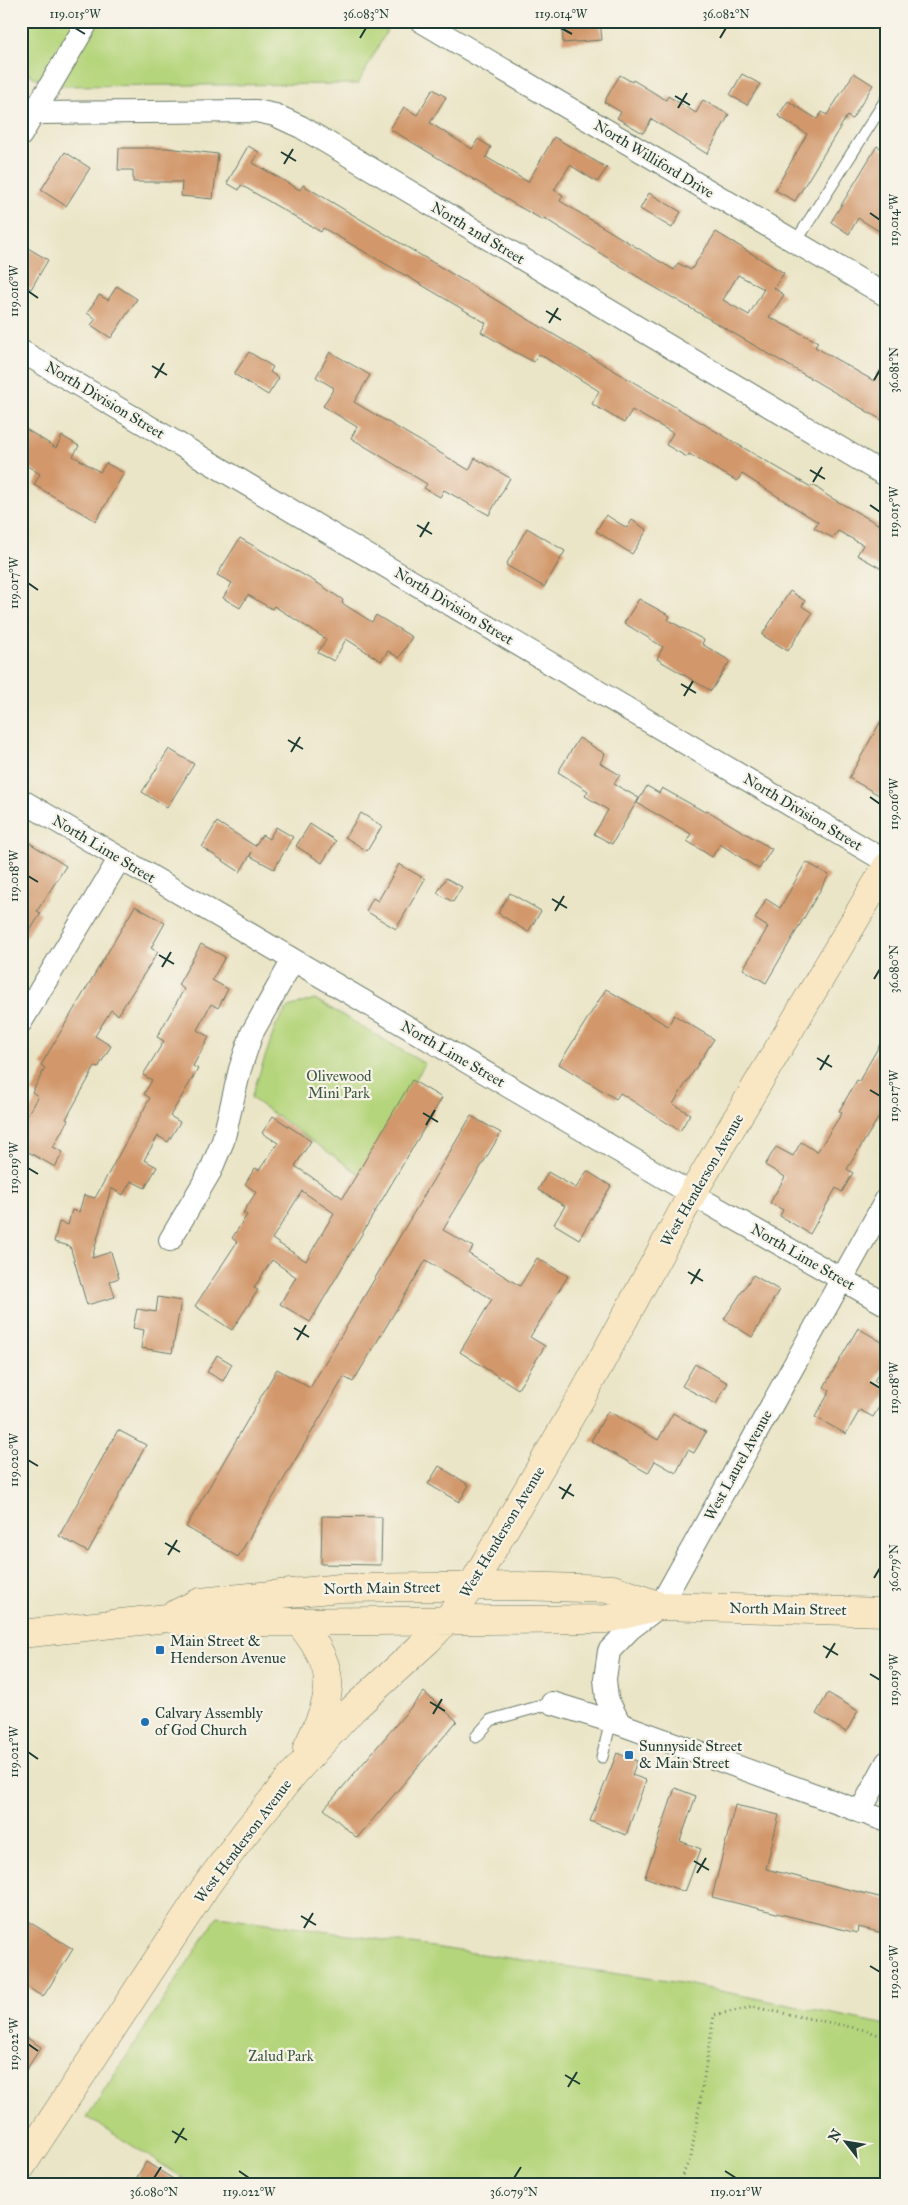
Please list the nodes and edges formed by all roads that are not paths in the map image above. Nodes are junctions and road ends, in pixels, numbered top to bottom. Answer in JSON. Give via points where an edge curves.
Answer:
{"nodes":[{"id":1,"x":88,"y":21,"type":"edge"},
{"id":2,"x":421,"y":21,"type":"edge"},
{"id":3,"x":887,"y":98,"type":"edge"},
{"id":4,"x":34,"y":113,"type":"junction"},
{"id":5,"x":21,"y":136,"type":"edge"},
{"id":6,"x":795,"y":242,"type":"junction"},
{"id":7,"x":887,"y":296,"type":"edge"},
{"id":8,"x":21,"y":350,"type":"edge"},
{"id":9,"x":887,"y":476,"type":"edge"},
{"id":10,"x":21,"y":800,"type":"edge"},
{"id":11,"x":120,"y":858,"type":"junction"},
{"id":12,"x":887,"y":862,"type":"edge"},
{"id":13,"x":887,"y":866,"type":"edge"},
{"id":14,"x":293,"y":960,"type":"junction"},
{"id":15,"x":21,"y":1022,"type":"edge"},
{"id":16,"x":692,"y":1194,"type":"junction"},
{"id":17,"x":887,"y":1198,"type":"edge"},
{"id":18,"x":170,"y":1240,"type":"dead end"},
{"id":19,"x":841,"y":1279,"type":"junction"},
{"id":20,"x":887,"y":1305,"type":"edge"},
{"id":21,"x":471,"y":1587,"type":"junction"},
{"id":22,"x":660,"y":1606,"type":"junction"},
{"id":23,"x":887,"y":1612,"type":"edge"},
{"id":24,"x":167,"y":1618,"type":"junction"},
{"id":25,"x":447,"y":1620,"type":"junction"},
{"id":26,"x":299,"y":1622,"type":"junction"},
{"id":27,"x":21,"y":1634,"type":"edge"},
{"id":28,"x":552,"y":1703,"type":"joint"},
{"id":29,"x":615,"y":1723,"type":"junction"},
{"id":30,"x":476,"y":1737,"type":"dead end"},
{"id":31,"x":602,"y":1757,"type":"dead end"},
{"id":32,"x":887,"y":1762,"type":"edge"},
{"id":33,"x":296,"y":1771,"type":"junction"},
{"id":34,"x":860,"y":1812,"type":"junction"},
{"id":35,"x":887,"y":1821,"type":"edge"},
{"id":36,"x":21,"y":2167,"type":"edge"}],
"edges":[{"from":1,"to":4,"type":"street"},
{"from":2,"to":6,"type":"street","name":"North Williford Drive"},
{"from":3,"to":6,"type":"lane"},
{"from":4,"to":5,"type":"street"},
{"from":4,"to":9,"type":"street","name":"North 2nd Street","via":[[256,111],[275,115],[301,127]]},
{"from":6,"to":7,"type":"street","name":"North Williford Drive"},
{"from":8,"to":12,"type":"street","name":"North Division Street"},
{"from":10,"to":11,"type":"street","name":"North Lime Street"},
{"from":11,"to":14,"type":"street","name":"North Lime Street"},
{"from":11,"to":15,"type":"street"},
{"from":13,"to":16,"type":"main road","name":"West Henderson Avenue"},
{"from":14,"to":16,"type":"street","name":"North Lime Street"},
{"from":14,"to":18,"type":"street","via":[[252,1032],[222,1141],[210,1172]]},
{"from":16,"to":19,"type":"street","name":"North Lime Street"},
{"from":16,"to":21,"type":"main road","name":"West Henderson Avenue"},
{"from":17,"to":19,"type":"street","name":"West Laurel Avenue"},
{"from":19,"to":20,"type":"street","name":"North Lime Street"},
{"from":19,"to":22,"type":"street","name":"West Laurel Avenue"},
{"from":21,"to":22,"type":"main road","name":"North Main Street","via":[[613,1589]]},
{"from":21,"to":24,"type":"main road","name":"North Main Street","via":[[340,1588],[258,1595],[200,1602]]},
{"from":21,"to":25,"type":"main road","name":"West Henderson Avenue"},
{"from":22,"to":23,"type":"main road","name":"North Main Street"},
{"from":22,"to":25,"type":"main road","name":"North Main Street","via":[[607,1619]]},
{"from":22,"to":29,"type":"street","name":"West Laurel Avenue","via":[[630,1629],[609,1651],[605,1680]]},
{"from":24,"to":26,"type":"main road","name":"North Main Street","via":[[200,1626]]},
{"from":24,"to":27,"type":"main road","name":"North Main Street"},
{"from":25,"to":26,"type":"main road","name":"North Main Street"},
{"from":25,"to":33,"type":"main road","name":"West Henderson Avenue","via":[[353,1710]]},
{"from":26,"to":33,"type":"main road","via":[[314,1642],[329,1679],[328,1700]]},
{"from":28,"to":29,"type":"street"},
{"from":28,"to":30,"type":"lane","via":[[491,1720]]},
{"from":29,"to":31,"type":"lane"},
{"from":29,"to":34,"type":"street"},
{"from":32,"to":34,"type":"street"},
{"from":33,"to":36,"type":"main road","name":"West Henderson Avenue","via":[[206,1886]]},
{"from":34,"to":35,"type":"street"}]}
